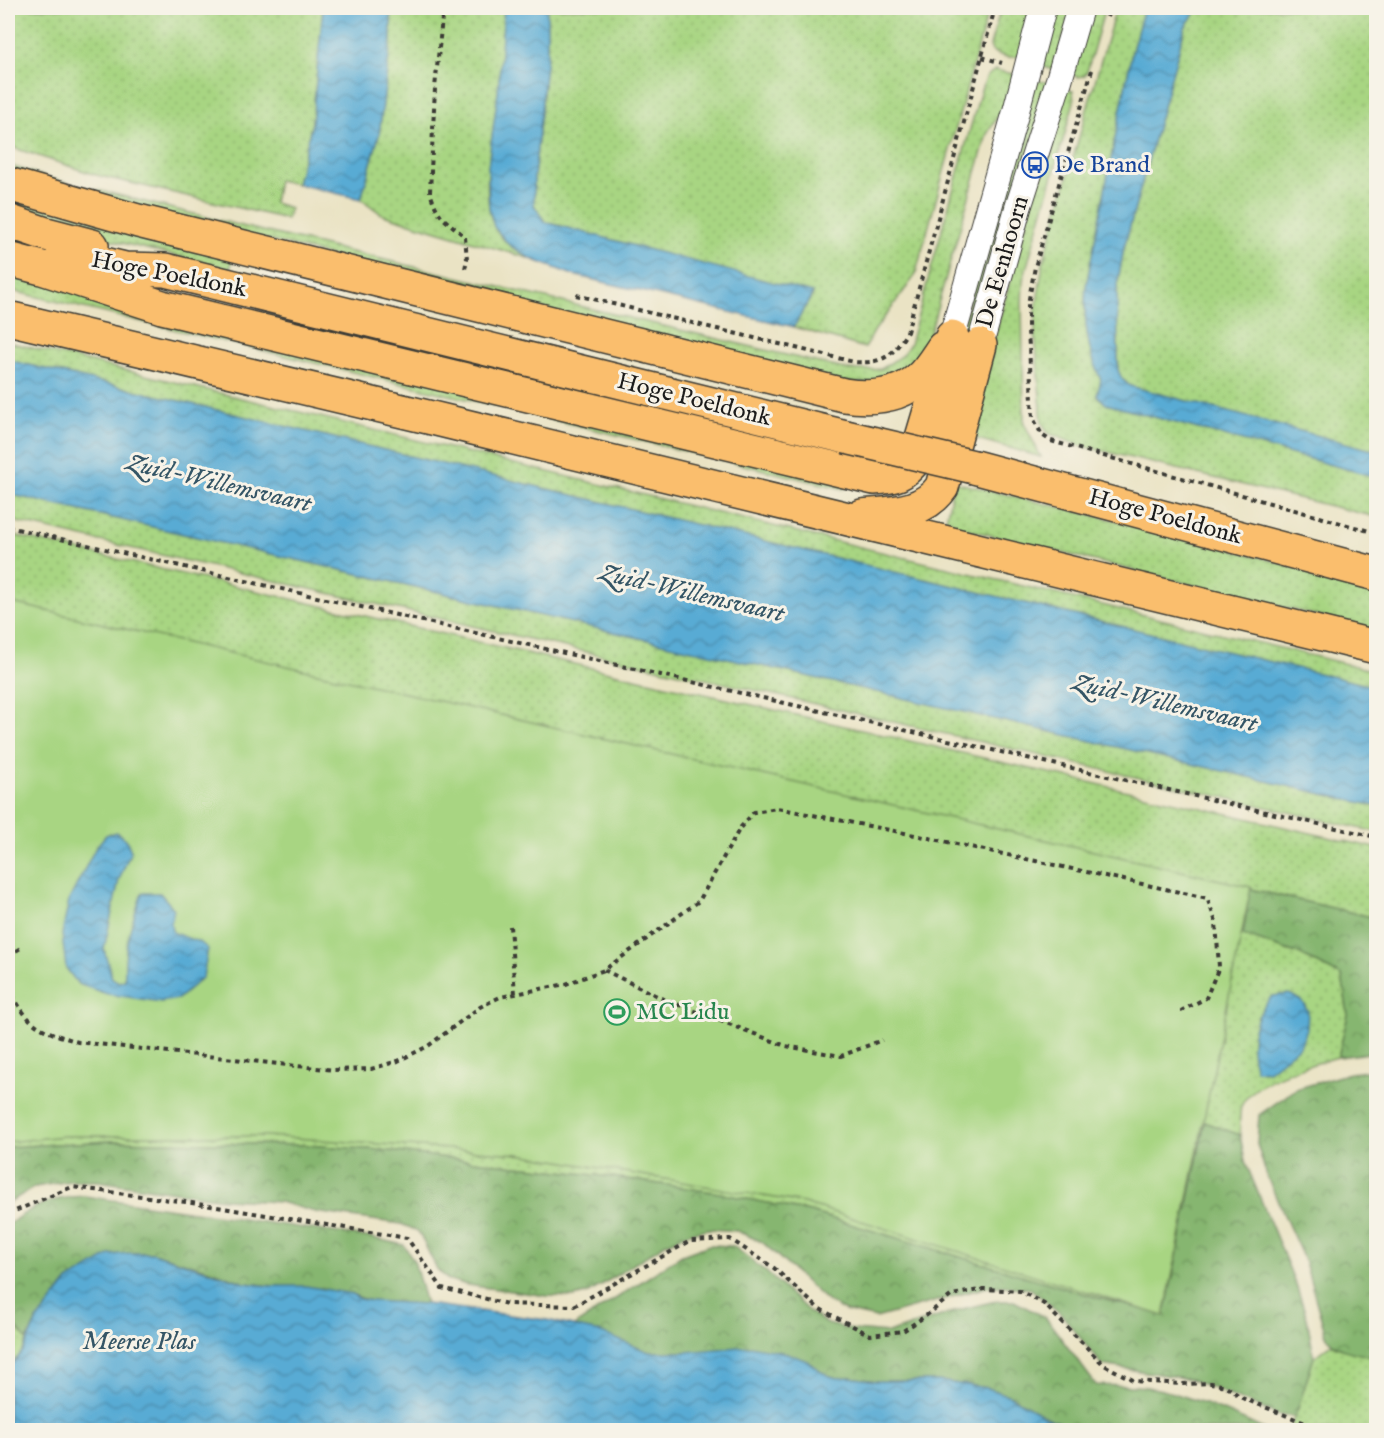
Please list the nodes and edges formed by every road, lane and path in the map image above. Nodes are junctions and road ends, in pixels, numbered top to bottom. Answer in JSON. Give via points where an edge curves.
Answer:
{"nodes":[{"id":1,"x":443,"y":8,"type":"edge"},
{"id":2,"x":995,"y":8,"type":"edge"},
{"id":3,"x":1043,"y":8,"type":"edge"},
{"id":4,"x":1080,"y":8,"type":"edge"},
{"id":5,"x":1087,"y":87,"type":"dead end"},
{"id":6,"x":8,"y":184,"type":"edge"},
{"id":7,"x":8,"y":221,"type":"edge"},
{"id":8,"x":8,"y":242,"type":"edge"},
{"id":9,"x":8,"y":259,"type":"edge"},
{"id":10,"x":165,"y":270,"type":"junction"},
{"id":11,"x":476,"y":272,"type":"dead end"},
{"id":12,"x":568,"y":293,"type":"dead end"},
{"id":13,"x":8,"y":318,"type":"edge"},
{"id":14,"x":966,"y":341,"type":"junction"},
{"id":15,"x":843,"y":519,"type":"junction"},
{"id":16,"x":8,"y":527,"type":"edge"},
{"id":17,"x":1377,"y":532,"type":"edge"},
{"id":18,"x":1377,"y":574,"type":"edge"},
{"id":19,"x":1377,"y":647,"type":"edge"},
{"id":20,"x":1377,"y":837,"type":"edge"},
{"id":21,"x":510,"y":926,"type":"dead end"},
{"id":22,"x":21,"y":948,"type":"dead end"},
{"id":23,"x":8,"y":955,"type":"edge"},
{"id":24,"x":603,"y":970,"type":"junction"},
{"id":25,"x":8,"y":987,"type":"edge"},
{"id":26,"x":515,"y":994,"type":"junction"},
{"id":27,"x":1177,"y":1013,"type":"dead end"},
{"id":28,"x":882,"y":1040,"type":"dead end"},
{"id":29,"x":8,"y":1214,"type":"edge"},
{"id":30,"x":1323,"y":1431,"type":"edge"}],
"edges":[{"from":1,"to":11,"type":"path","via":[[430,192],[443,220],[465,237],[465,269]]},
{"from":2,"to":12,"type":"path","via":[[907,332],[886,358],[854,362]]},
{"from":3,"to":14,"type":"street","name":"De Eenhoorn","via":[[1015,115]]},
{"from":4,"to":14,"type":"street","name":"De Eenhoorn","via":[[1018,208]]},
{"from":5,"to":17,"type":"path","via":[[1028,304],[1033,418],[1042,435],[1051,441]]},
{"from":6,"to":14,"type":"highway","via":[[149,224],[844,396],[872,397],[899,391]]},
{"from":7,"to":10,"type":"highway","via":[[125,254]]},
{"from":8,"to":10,"type":"highway","name":"Hoge Poeldonk","via":[[125,269]]},
{"from":9,"to":14,"type":"highway","via":[[162,307],[874,478],[893,477],[907,470],[916,458]]},
{"from":10,"to":18,"type":"highway","name":"Hoge Poeldonk","bridge":true,"via":[[974,467]]},
{"from":13,"to":15,"type":"highway"},
{"from":14,"to":15,"type":"highway","via":[[942,487],[922,507]]},
{"from":15,"to":19,"type":"highway"},
{"from":16,"to":20,"type":"path"},
{"from":21,"to":26,"type":"path"},
{"from":22,"to":23,"type":"path"},
{"from":24,"to":26,"type":"path","via":[[566,984]]},
{"from":24,"to":27,"type":"path","via":[[699,901],[740,828],[754,812],[777,808],[1207,898],[1216,922],[1219,967],[1206,998]]},
{"from":24,"to":28,"type":"path","via":[[661,998],[786,1046],[841,1056]]},
{"from":25,"to":26,"type":"path","via":[[24,1016],[42,1030],[78,1042],[334,1070],[371,1069],[398,1061],[428,1046],[480,1007]]},
{"from":29,"to":30,"type":"path","via":[[72,1187],[407,1238],[442,1288],[507,1304],[574,1306],[690,1241],[730,1239],[774,1268],[818,1308],[870,1335],[903,1331],[952,1295],[984,1289],[1020,1291],[1044,1304],[1104,1365],[1135,1381],[1226,1386],[1242,1398]]}]}
